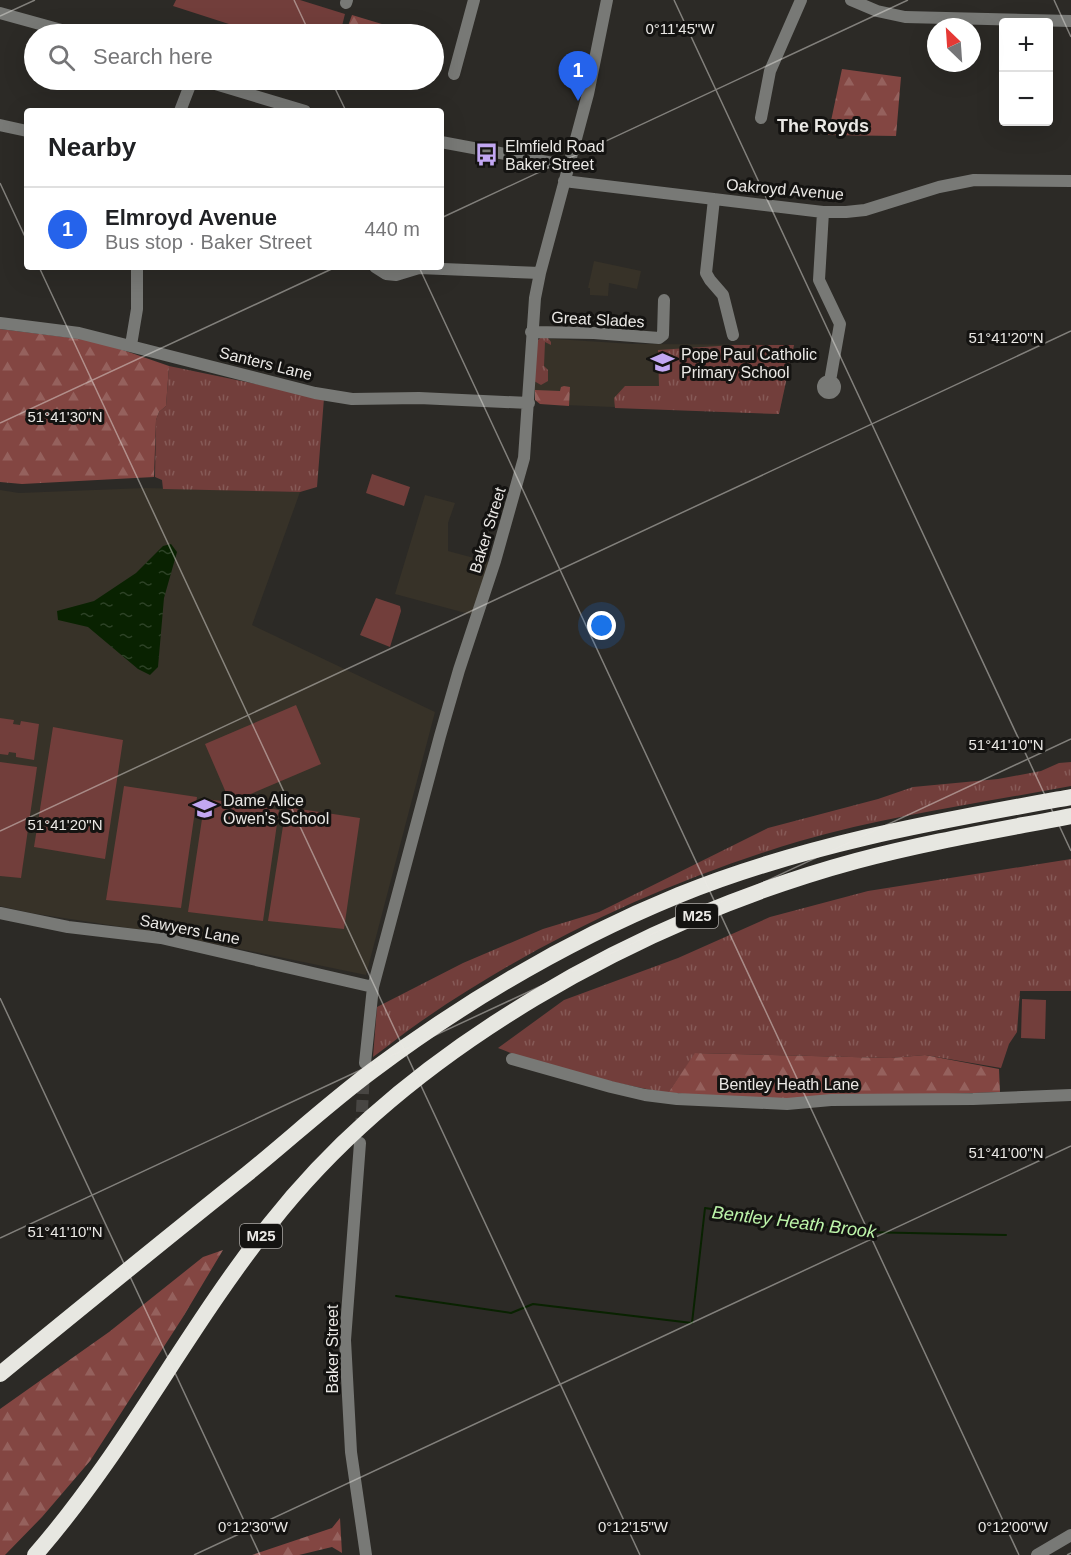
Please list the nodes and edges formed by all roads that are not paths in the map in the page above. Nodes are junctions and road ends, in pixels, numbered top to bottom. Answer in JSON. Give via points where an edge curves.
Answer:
{"nodes":[{"id":1,"x":474,"y":0,"type":"edge"},
{"id":2,"x":607,"y":0,"type":"edge"},
{"id":3,"x":801,"y":0,"type":"edge"},
{"id":4,"x":851,"y":0,"type":"edge"},
{"id":5,"x":0,"y":13,"type":"edge"},
{"id":6,"x":1071,"y":21,"type":"edge"},
{"id":7,"x":40,"y":24,"type":"edge"},
{"id":8,"x":454,"y":74,"type":"dead end"},
{"id":9,"x":188,"y":90,"type":"edge"},
{"id":10,"x":235,"y":90,"type":"edge"},
{"id":11,"x":181,"y":108,"type":"edge"},
{"id":12,"x":295,"y":108,"type":"edge"},
{"id":13,"x":760,"y":118,"type":"dead end"},
{"id":14,"x":0,"y":124,"type":"edge"},
{"id":15,"x":24,"y":130,"type":"edge"},
{"id":16,"x":444,"y":143,"type":"edge"},
{"id":17,"x":568,"y":166,"type":"junction"},
{"id":18,"x":564,"y":181,"type":"junction"},
{"id":19,"x":1071,"y":181,"type":"edge"},
{"id":20,"x":714,"y":199,"type":"junction"},
{"id":21,"x":824,"y":212,"type":"junction"},
{"id":22,"x":444,"y":268,"type":"edge"},
{"id":23,"x":137,"y":270,"type":"edge"},
{"id":24,"x":380,"y":270,"type":"edge"},
{"id":25,"x":410,"y":270,"type":"edge"},
{"id":26,"x":540,"y":273,"type":"junction"},
{"id":27,"x":664,"y":300,"type":"dead end"},
{"id":28,"x":0,"y":323,"type":"edge"},
{"id":29,"x":531,"y":332,"type":"junction"},
{"id":30,"x":733,"y":335,"type":"dead end"},
{"id":31,"x":131,"y":345,"type":"junction"},
{"id":32,"x":830,"y":381,"type":"dead end"},
{"id":33,"x":529,"y":404,"type":"junction"},
{"id":34,"x":1071,"y":797,"type":"edge"},
{"id":35,"x":1071,"y":816,"type":"edge"},
{"id":36,"x":0,"y":913,"type":"edge"},
{"id":37,"x":373,"y":987,"type":"junction"},
{"id":38,"x":512,"y":1059,"type":"dead end"},
{"id":39,"x":368,"y":1067,"type":"junction"},
{"id":40,"x":1071,"y":1095,"type":"edge"},
{"id":41,"x":355,"y":1140,"type":"junction"},
{"id":42,"x":0,"y":1374,"type":"edge"},
{"id":43,"x":1071,"y":1535,"type":"edge"},
{"id":44,"x":35,"y":1555,"type":"edge"},
{"id":45,"x":366,"y":1555,"type":"edge"},
{"id":46,"x":1037,"y":1555,"type":"edge"}],
"edges":[{"from":1,"to":8,"type":"street"},
{"from":2,"to":17,"type":"street","name":"Baker Street","via":[[588,94]]},
{"from":3,"to":13,"type":"street","via":[[770,71]]},
{"from":4,"to":6,"type":"street","via":[[905,17]]},
{"from":5,"to":7,"type":"street"},
{"from":9,"to":11,"type":"street"},
{"from":10,"to":12,"type":"street"},
{"from":14,"to":15,"type":"street"},
{"from":16,"to":17,"type":"street"},
{"from":17,"to":18,"type":"street","name":"Baker Street"},
{"from":18,"to":20,"type":"street","name":"Oakroyd Avenue"},
{"from":18,"to":26,"type":"street","name":"Baker Street"},
{"from":19,"to":21,"type":"street","name":"Oakroyd Avenue","via":[[974,180],[865,210]]},
{"from":20,"to":21,"type":"street","name":"Oakroyd Avenue"},
{"from":20,"to":30,"type":"street","via":[[706,273],[723,295]]},
{"from":21,"to":32,"type":"street","via":[[819,280],[840,324]]},
{"from":22,"to":26,"type":"street"},
{"from":23,"to":31,"type":"street","via":[[137,309]]},
{"from":24,"to":25,"type":"street","via":[[396,275]]},
{"from":26,"to":29,"type":"street","name":"Baker Street"},
{"from":27,"to":29,"type":"street","name":"Great Slades","via":[[663,334],[659,338]]},
{"from":28,"to":31,"type":"street","name":"Santers Lane","via":[[79,333]]},
{"from":29,"to":33,"type":"street","name":"Baker Street"},
{"from":31,"to":33,"type":"street","name":"Santers Lane","via":[[352,399]]},
{"from":33,"to":37,"type":"street","name":"Baker Street","via":[[526,448],[517,488],[456,681]]},
{"from":34,"to":39,"type":"highway","number":"M25","via":[[859,838],[766,864],[680,895],[514,975]]},
{"from":35,"to":41,"type":"highway","number":"M25","via":[[855,861],[687,920],[532,999],[468,1041],[370,1119]]},
{"from":36,"to":37,"type":"street","name":"Sawyers Lane","via":[[68,927],[161,938]]},
{"from":37,"to":39,"type":"street","name":"Baker Street"},
{"from":38,"to":40,"type":"street","name":"Bentley Heath Lane","via":[[611,1088],[688,1100],[787,1104]]},
{"from":39,"to":42,"type":"highway","number":"M25","via":[[352,1086]]},
{"from":41,"to":44,"type":"highway","number":"M25","via":[[304,1183],[247,1254],[113,1456]]},
{"from":41,"to":45,"type":"street","name":"Baker Street","via":[[345,1340],[351,1452]]},
{"from":43,"to":46,"type":"street"}]}
